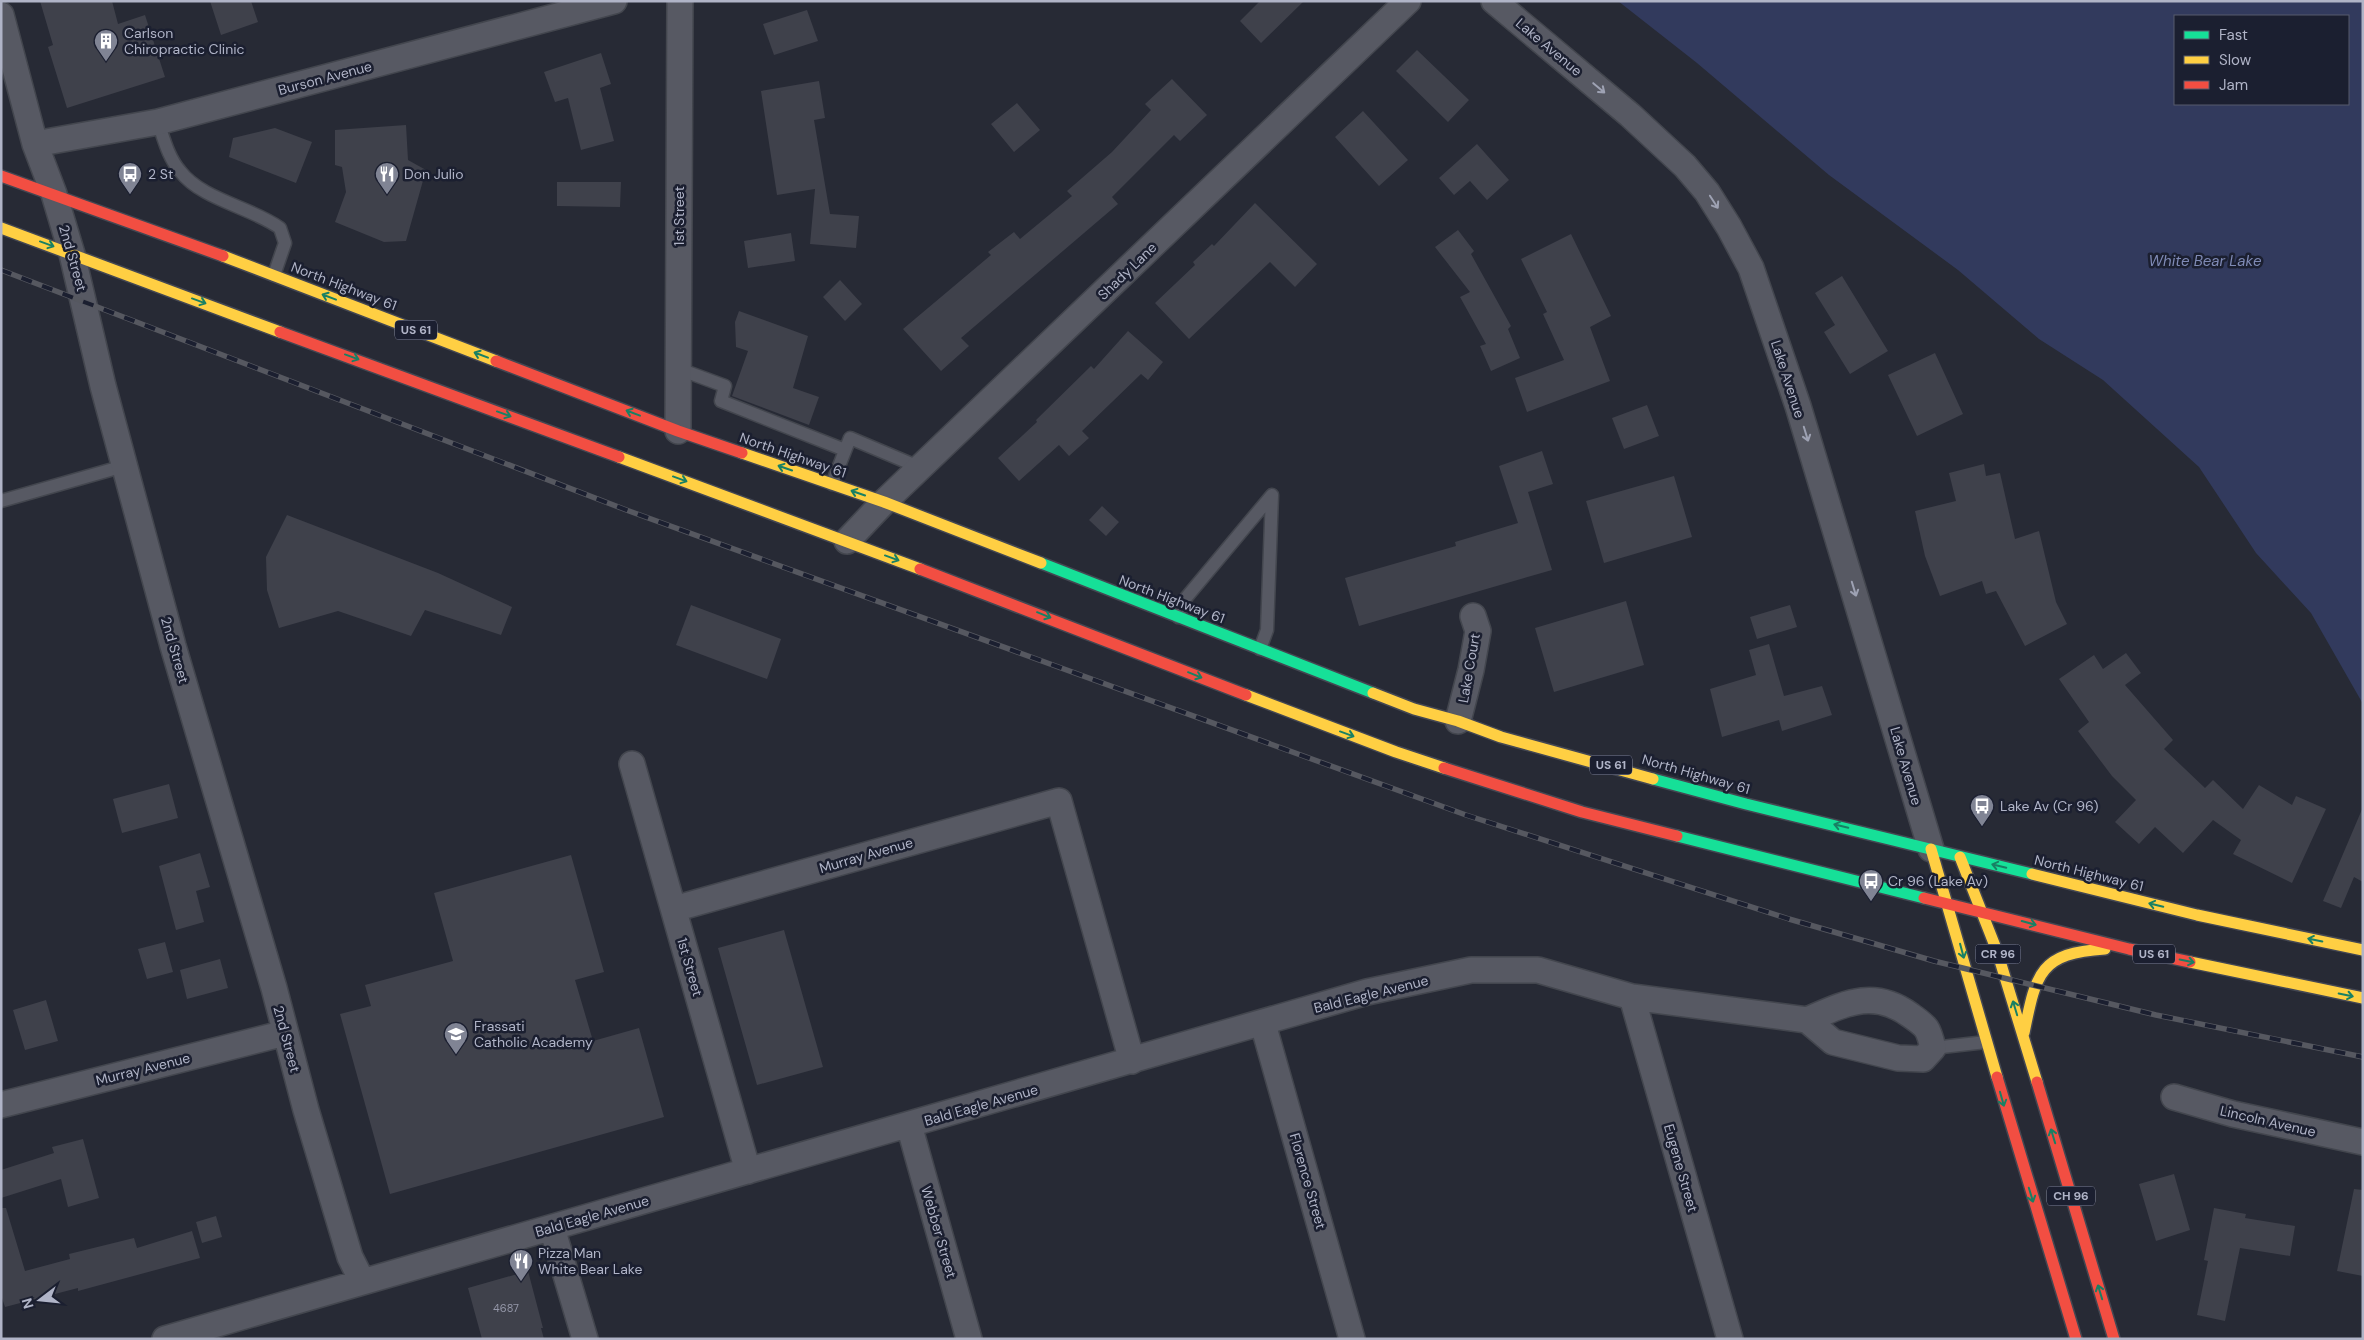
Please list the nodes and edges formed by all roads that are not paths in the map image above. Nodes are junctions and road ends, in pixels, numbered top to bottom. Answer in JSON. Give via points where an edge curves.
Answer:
{"nodes":[{"id":1,"x":614,"y":1,"type":"edge"},
{"id":2,"x":680,"y":1,"type":"edge"},
{"id":3,"x":1408,"y":1,"type":"edge"},
{"id":4,"x":1494,"y":1,"type":"edge"},
{"id":5,"x":1,"y":15,"type":"edge"},
{"id":6,"x":158,"y":122,"type":"junction"},
{"id":7,"x":34,"y":144,"type":"junction"},
{"id":8,"x":1,"y":176,"type":"edge"},
{"id":9,"x":54,"y":194,"type":"junction"},
{"id":10,"x":1,"y":228,"type":"edge"},
{"id":11,"x":72,"y":254,"type":"junction"},
{"id":12,"x":274,"y":275,"type":"junction"},
{"id":13,"x":679,"y":369,"type":"junction"},
{"id":14,"x":678,"y":431,"type":"junction"},
{"id":15,"x":846,"y":450,"type":"junction"},
{"id":16,"x":124,"y":466,"type":"junction"},
{"id":17,"x":921,"y":468,"type":"junction"},
{"id":18,"x":832,"y":484,"type":"junction"},
{"id":19,"x":1,"y":501,"type":"edge"},
{"id":20,"x":884,"y":502,"type":"junction"},
{"id":21,"x":846,"y":541,"type":"junction"},
{"id":22,"x":1473,"y":616,"type":"dead end"},
{"id":23,"x":1178,"y":617,"type":"junction"},
{"id":24,"x":1260,"y":649,"type":"junction"},
{"id":25,"x":1458,"y":721,"type":"junction"},
{"id":26,"x":632,"y":764,"type":"dead end"},
{"id":27,"x":1931,"y":849,"type":"junction"},
{"id":28,"x":1960,"y":857,"type":"junction"},
{"id":29,"x":1948,"y":904,"type":"junction"},
{"id":30,"x":674,"y":909,"type":"junction"},
{"id":31,"x":1984,"y":912,"type":"junction"},
{"id":32,"x":2129,"y":949,"type":"junction"},
{"id":33,"x":2363,"y":950,"type":"edge"},
{"id":34,"x":1632,"y":997,"type":"junction"},
{"id":35,"x":2363,"y":998,"type":"edge"},
{"id":36,"x":1807,"y":1020,"type":"junction"},
{"id":37,"x":1263,"y":1024,"type":"junction"},
{"id":38,"x":285,"y":1033,"type":"junction"},
{"id":39,"x":2023,"y":1037,"type":"junction"},
{"id":40,"x":1986,"y":1042,"type":"junction"},
{"id":41,"x":1933,"y":1048,"type":"junction"},
{"id":42,"x":2029,"y":1054,"type":"joint"},
{"id":43,"x":1132,"y":1061,"type":"junction"},
{"id":44,"x":2174,"y":1097,"type":"dead end"},
{"id":45,"x":1,"y":1105,"type":"edge"},
{"id":46,"x":909,"y":1125,"type":"junction"},
{"id":47,"x":2363,"y":1142,"type":"edge"},
{"id":48,"x":748,"y":1171,"type":"junction"},
{"id":49,"x":552,"y":1228,"type":"junction"},
{"id":50,"x":362,"y":1281,"type":"junction"},
{"id":51,"x":165,"y":1339,"type":"edge"},
{"id":52,"x":584,"y":1339,"type":"edge"},
{"id":53,"x":969,"y":1339,"type":"edge"},
{"id":54,"x":1352,"y":1339,"type":"edge"},
{"id":55,"x":1730,"y":1339,"type":"edge"},
{"id":56,"x":2076,"y":1339,"type":"edge"},
{"id":57,"x":2114,"y":1339,"type":"edge"}],
"edges":[{"from":1,"to":6,"type":"street","name":"Burson Avenue"},
{"from":2,"to":13,"type":"street","name":"1st Street"},
{"from":3,"to":17,"type":"street","name":"Shady Lane"},
{"from":4,"to":27,"type":"street","name":"Lake Avenue","one_way":true,"via":[[1630,114],[1685,166],[1707,192],[1751,268],[1798,406]]},
{"from":5,"to":7,"type":"street","name":"2nd Street"},
{"from":6,"to":7,"type":"street","name":"Burson Avenue"},
{"from":6,"to":12,"type":"lane","via":[[169,153],[194,185],[280,228],[285,243]]},
{"from":7,"to":9,"type":"street","name":"2nd Street"},
{"from":8,"to":9,"type":"main road","name":"North Highway 61","number":"US 61"},
{"from":9,"to":11,"type":"street","name":"2nd Street"},
{"from":9,"to":12,"type":"main road","name":"North Highway 61","number":"US 61"},
{"from":10,"to":11,"type":"main road","number":"US 61","one_way":true},
{"from":11,"to":16,"type":"street","name":"2nd Street"},
{"from":11,"to":21,"type":"main road","number":"US 61","one_way":true},
{"from":14,"to":12,"type":"main road","name":"North Highway 61","number":"US 61","one_way":true},
{"from":13,"to":14,"type":"street","name":"1st Street"},
{"from":13,"to":15,"type":"lane","via":[[725,386],[721,401]]},
{"from":18,"to":14,"type":"main road","name":"North Highway 61","number":"US 61","one_way":true},
{"from":15,"to":17,"type":"lane","via":[[850,438]]},
{"from":15,"to":18,"type":"lane"},
{"from":16,"to":19,"type":"lane"},
{"from":16,"to":38,"type":"street","name":"2nd Street"},
{"from":17,"to":20,"type":"street","name":"Shady Lane"},
{"from":20,"to":18,"type":"main road","name":"North Highway 61","number":"US 61","one_way":true},
{"from":20,"to":21,"type":"street","name":"Shady Lane"},
{"from":20,"to":23,"type":"main road","name":"North Highway 61","number":"US 61"},
{"from":21,"to":29,"type":"main road","number":"US 61","one_way":true,"via":[[1006,600],[1284,710],[1492,784],[1582,812]]},
{"from":22,"to":25,"type":"street","name":"Lake Court","via":[[1478,632]]},
{"from":23,"to":24,"type":"main road","name":"North Highway 61","number":"US 61"},
{"from":23,"to":24,"type":"lane","via":[[1184,599],[1272,495],[1267,630]]},
{"from":24,"to":25,"type":"main road","name":"North Highway 61","number":"US 61","via":[[1414,709]]},
{"from":27,"to":25,"type":"main road","name":"North Highway 61","number":"US 61","one_way":true,"via":[[1746,804],[1500,737]]},
{"from":26,"to":30,"type":"street","name":"1st Street"},
{"from":27,"to":28,"type":"main road","name":"North Highway 61","number":"US 61"},
{"from":27,"to":29,"type":"main road","number":"CH 96"},
{"from":28,"to":31,"type":"main road","number":"CR 96"},
{"from":33,"to":28,"type":"main road","name":"North Highway 61","number":"US 61","one_way":true,"via":[[2197,915]]},
{"from":29,"to":31,"type":"main road","number":"US 61"},
{"from":29,"to":40,"type":"main road","number":"CH 96","one_way":true},
{"from":30,"to":43,"type":"street","name":"Murray Avenue","via":[[1059,801]]},
{"from":30,"to":48,"type":"street","name":"1st Street"},
{"from":31,"to":32,"type":"main road","number":"US 61","one_way":true},
{"from":39,"to":31,"type":"main road","number":"CR 96","one_way":true},
{"from":32,"to":35,"type":"main road","number":"US 61","one_way":true},
{"from":32,"to":39,"type":"main road","via":[[2078,952],[2047,964],[2034,987]]},
{"from":34,"to":36,"type":"street","name":"Bald Eagle Avenue"},
{"from":34,"to":37,"type":"street","name":"Bald Eagle Avenue","via":[[1538,970],[1471,970],[1367,992]]},
{"from":34,"to":55,"type":"street","name":"Eugene Street"},
{"from":36,"to":41,"type":"street","via":[[1833,1042],[1898,1058],[1923,1059]]},
{"from":36,"to":41,"type":"street","via":[[1846,1003],[1871,1000],[1898,1006],[1928,1028]]},
{"from":37,"to":43,"type":"street","name":"Bald Eagle Avenue"},
{"from":37,"to":54,"type":"street","name":"Florence Street"},
{"from":38,"to":45,"type":"street","name":"Murray Avenue"},
{"from":38,"to":50,"type":"street","name":"2nd Street","via":[[347,1248]]},
{"from":39,"to":42,"type":"main road","number":"CR 96"},
{"from":40,"to":41,"type":"lane"},
{"from":40,"to":56,"type":"main road","number":"CH 96","one_way":true},
{"from":57,"to":42,"type":"main road","number":"CH 96","one_way":true},
{"from":43,"to":46,"type":"street","name":"Bald Eagle Avenue"},
{"from":44,"to":47,"type":"street","name":"Lincoln Avenue","via":[[2233,1114]]},
{"from":46,"to":48,"type":"street","name":"Bald Eagle Avenue"},
{"from":46,"to":53,"type":"street","name":"Webber Street"},
{"from":48,"to":49,"type":"street","name":"Bald Eagle Avenue"},
{"from":49,"to":50,"type":"street","name":"Bald Eagle Avenue"},
{"from":49,"to":52,"type":"street"},
{"from":50,"to":51,"type":"street","name":"Bald Eagle Avenue"}]}
